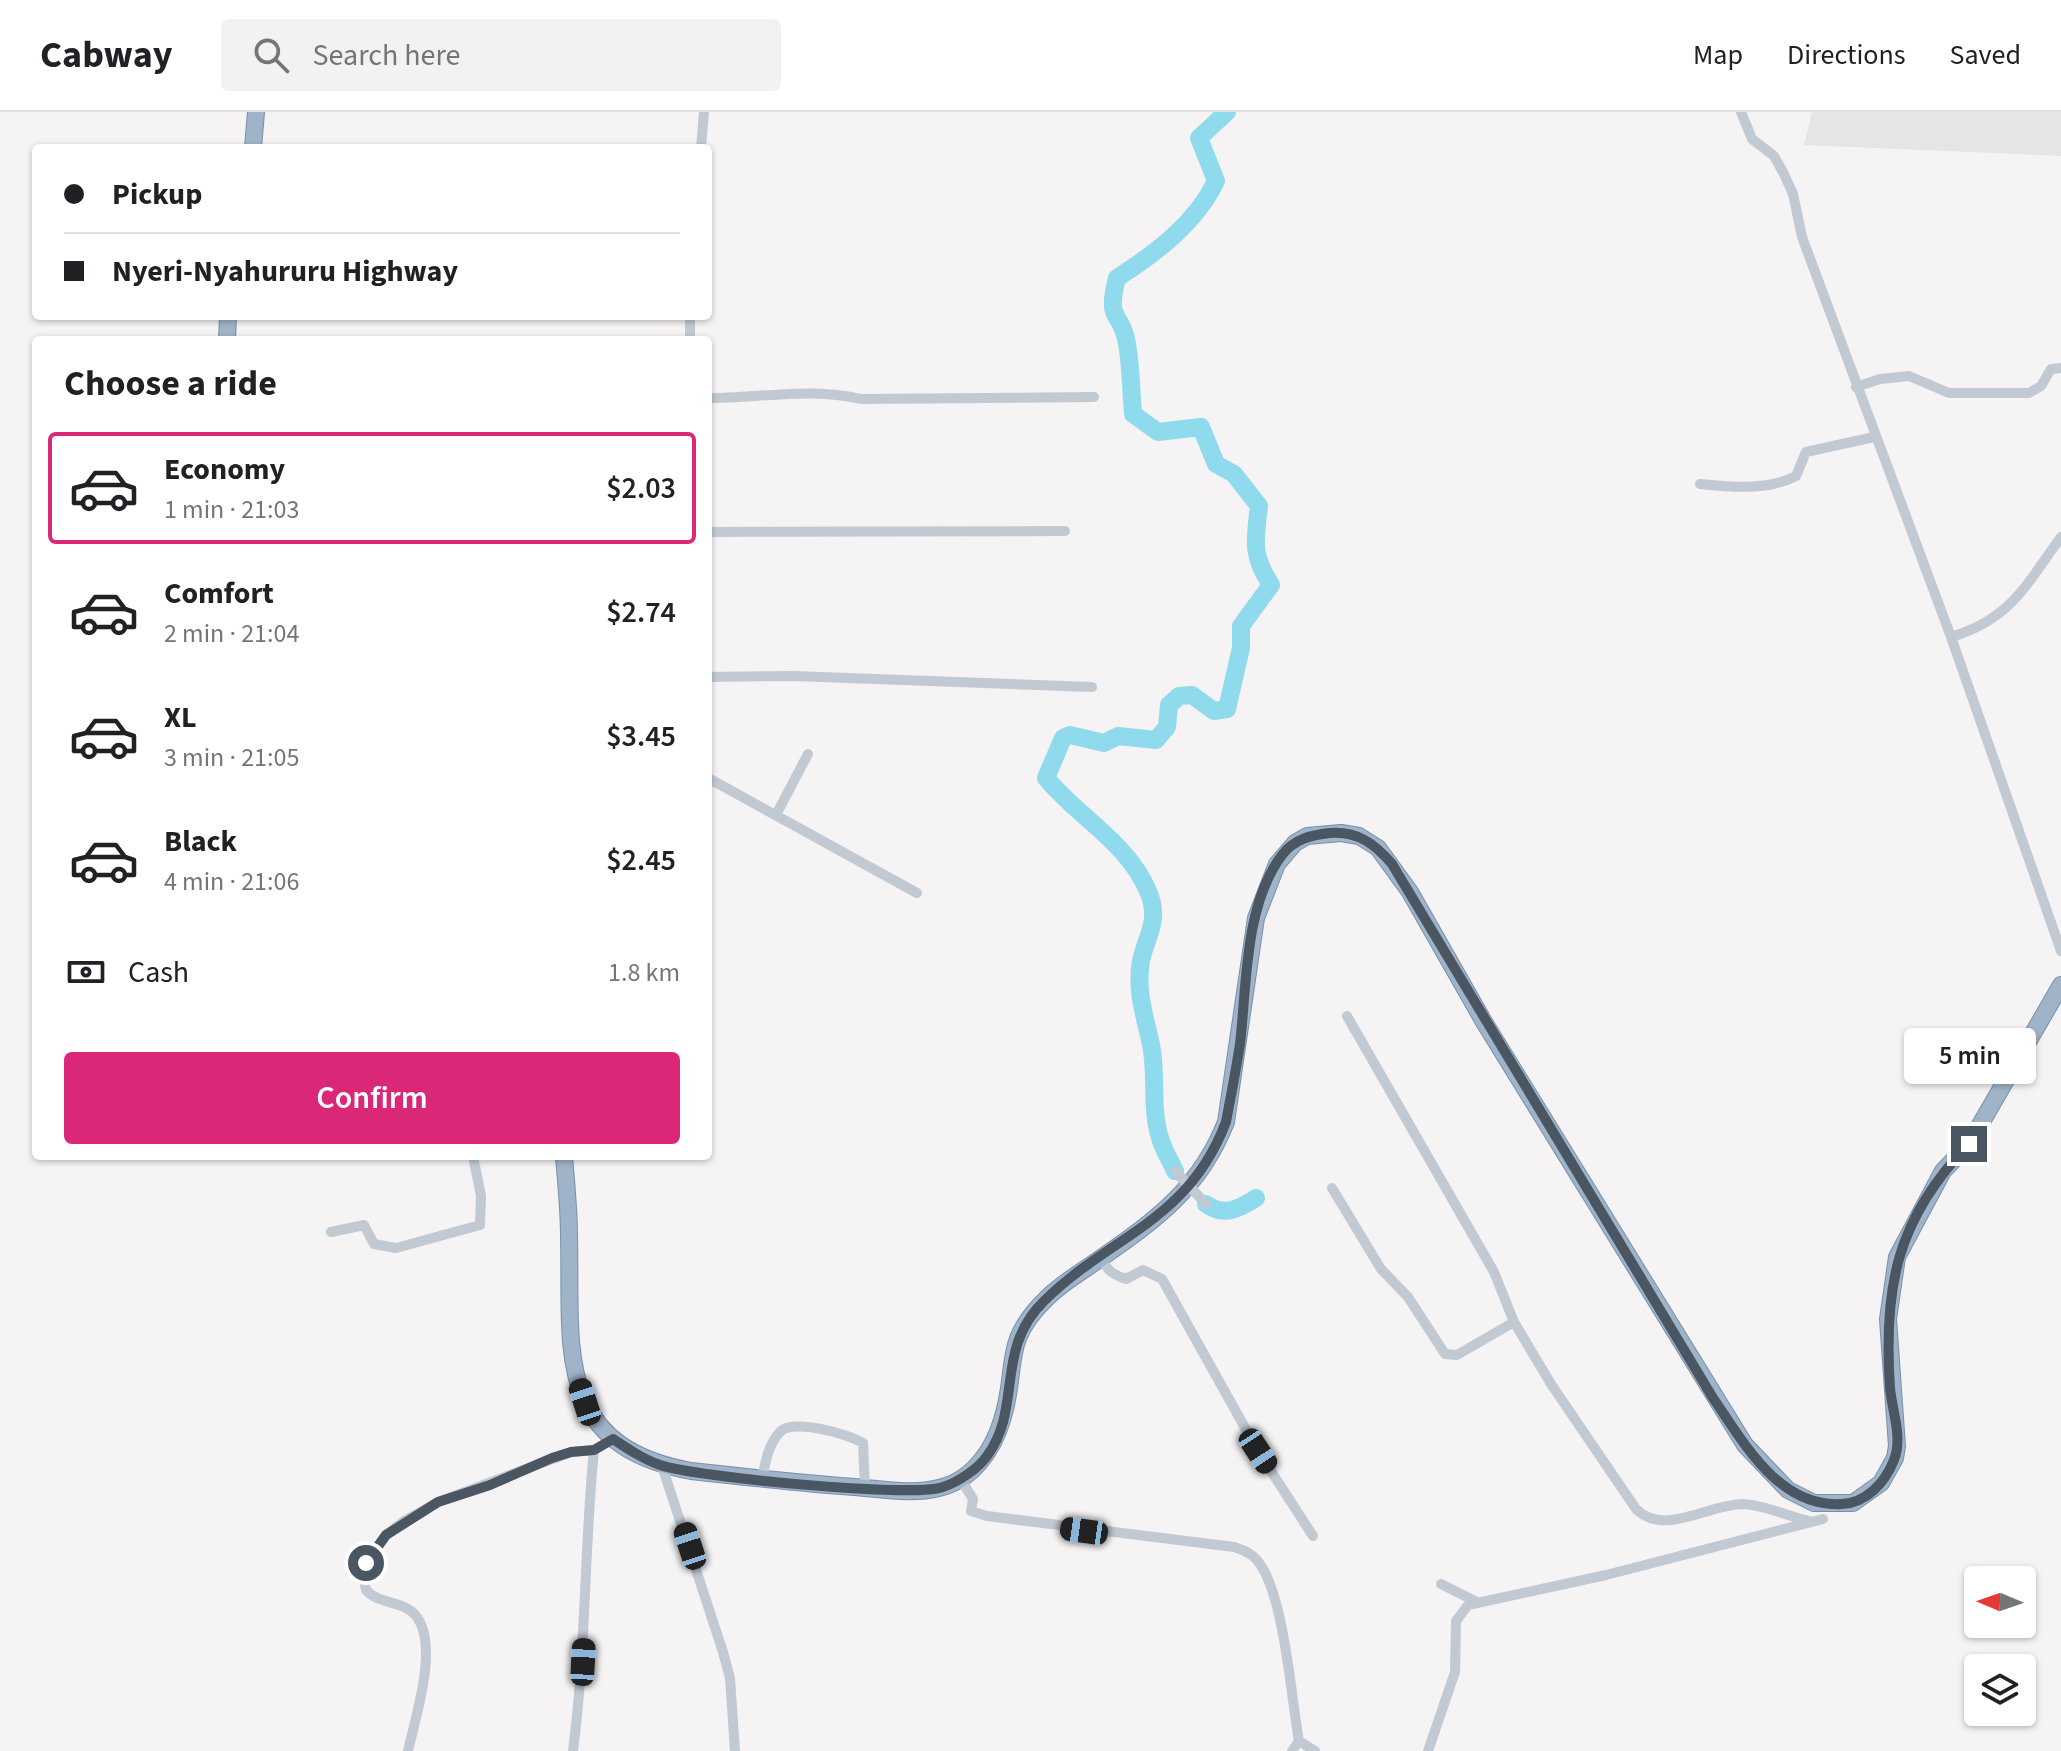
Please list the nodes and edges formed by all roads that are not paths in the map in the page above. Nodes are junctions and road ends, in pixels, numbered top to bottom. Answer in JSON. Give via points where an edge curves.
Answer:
{"nodes":[{"id":1,"x":256,"y":112,"type":"edge"},
{"id":2,"x":704,"y":112,"type":"edge"},
{"id":3,"x":1741,"y":112,"type":"edge"},
{"id":4,"x":253,"y":144,"type":"edge"},
{"id":5,"x":701,"y":144,"type":"edge"},
{"id":6,"x":2061,"y":368,"type":"edge"},
{"id":7,"x":1856,"y":387,"type":"junction"},
{"id":8,"x":1094,"y":397,"type":"dead end"},
{"id":9,"x":712,"y":398,"type":"edge"},
{"id":10,"x":1874,"y":437,"type":"junction"},
{"id":11,"x":1700,"y":484,"type":"dead end"},
{"id":12,"x":1065,"y":531,"type":"dead end"},
{"id":13,"x":712,"y":532,"type":"edge"},
{"id":14,"x":2061,"y":537,"type":"edge"},
{"id":15,"x":1951,"y":637,"type":"junction"},
{"id":16,"x":712,"y":677,"type":"edge"},
{"id":17,"x":1092,"y":687,"type":"dead end"},
{"id":18,"x":808,"y":754,"type":"dead end"},
{"id":19,"x":712,"y":780,"type":"edge"},
{"id":20,"x":776,"y":815,"type":"junction"},
{"id":21,"x":917,"y":893,"type":"dead end"},
{"id":22,"x":2061,"y":951,"type":"edge"},
{"id":23,"x":2061,"y":985,"type":"edge"},
{"id":24,"x":1347,"y":1016,"type":"dead end"},
{"id":25,"x":474,"y":1160,"type":"edge"},
{"id":26,"x":564,"y":1160,"type":"edge"},
{"id":27,"x":1175,"y":1171,"type":"dead end"},
{"id":28,"x":1332,"y":1188,"type":"dead end"},
{"id":29,"x":1206,"y":1204,"type":"dead end"},
{"id":30,"x":331,"y":1232,"type":"dead end"},
{"id":31,"x":1101,"y":1258,"type":"junction"},
{"id":32,"x":1514,"y":1322,"type":"junction"},
{"id":33,"x":613,"y":1439,"type":"junction"},
{"id":34,"x":594,"y":1450,"type":"junction"},
{"id":35,"x":662,"y":1466,"type":"junction"},
{"id":36,"x":960,"y":1478,"type":"junction"},
{"id":37,"x":762,"y":1479,"type":"junction"},
{"id":38,"x":865,"y":1488,"type":"junction"},
{"id":39,"x":1823,"y":1519,"type":"dead end"},
{"id":40,"x":1809,"y":1521,"type":"junction"},
{"id":41,"x":1313,"y":1536,"type":"dead end"},
{"id":42,"x":1441,"y":1584,"type":"dead end"},
{"id":43,"x":1475,"y":1601,"type":"junction"},
{"id":44,"x":1299,"y":1741,"type":"junction"},
{"id":45,"x":408,"y":1751,"type":"edge"},
{"id":46,"x":573,"y":1751,"type":"edge"},
{"id":47,"x":735,"y":1751,"type":"edge"},
{"id":48,"x":1292,"y":1751,"type":"edge"},
{"id":49,"x":1315,"y":1751,"type":"edge"},
{"id":50,"x":1428,"y":1751,"type":"edge"}],
"edges":[{"from":1,"to":4,"type":"highway"},
{"from":2,"to":5,"type":"street"},
{"from":3,"to":7,"type":"street","via":[[1752,139],[1774,156],[1793,194],[1802,237]]},
{"from":6,"to":7,"type":"street","via":[[2051,369],[2041,386],[2029,393],[1949,393],[1909,376]]},
{"from":7,"to":10,"type":"street"},
{"from":8,"to":9,"type":"street","via":[[861,399],[829,391]]},
{"from":10,"to":11,"type":"street","via":[[1806,452],[1796,476],[1787,480],[1734,488]]},
{"from":10,"to":15,"type":"street"},
{"from":12,"to":13,"type":"street"},
{"from":14,"to":15,"type":"street","via":[[2005,611],[1985,626]]},
{"from":15,"to":22,"type":"street"},
{"from":16,"to":17,"type":"street"},
{"from":18,"to":20,"type":"street"},
{"from":19,"to":20,"type":"street"},
{"from":20,"to":21,"type":"street"},
{"from":23,"to":31,"type":"highway","via":[[1969,1144],[1943,1171],[1897,1257],[1888,1319],[1897,1446],[1881,1483],[1853,1503],[1825,1505],[1797,1496],[1745,1445],[1484,1022],[1410,892],[1378,848],[1359,836],[1307,836],[1277,864],[1256,918],[1226,1122],[1215,1151],[1187,1190]]},
{"from":24,"to":32,"type":"street","via":[[1494,1272]]},
{"from":25,"to":30,"type":"street","via":[[480,1225],[396,1248],[374,1244],[364,1225]]},
{"from":26,"to":33,"type":"highway","via":[[568,1335],[585,1402]]},
{"from":27,"to":29,"type":"street","bridge":true},
{"from":28,"to":32,"type":"street","via":[[1381,1269],[1404,1291],[1445,1354],[1457,1355]]},
{"from":31,"to":36,"type":"highway","via":[[1025,1319],[997,1437],[987,1457]]},
{"from":31,"to":41,"type":"street","via":[[1117,1277],[1126,1279],[1143,1270],[1162,1279],[1258,1451]]},
{"from":32,"to":40,"type":"street","via":[[1644,1516],[1660,1521],[1743,1504]]},
{"from":33,"to":34,"type":"street"},
{"from":33,"to":35,"type":"highway"},
{"from":34,"to":45,"type":"street","via":[[552,1458],[438,1502],[386,1535],[366,1563],[363,1584],[370,1594],[412,1612],[423,1629],[425,1671]]},
{"from":34,"to":46,"type":"street"},
{"from":35,"to":37,"type":"highway"},
{"from":35,"to":47,"type":"street","via":[[727,1665]]},
{"from":36,"to":38,"type":"highway","via":[[942,1488]]},
{"from":36,"to":44,"type":"street","via":[[973,1499],[971,1511],[987,1516],[1234,1547],[1253,1556],[1275,1604]]},
{"from":37,"to":38,"type":"highway"},
{"from":37,"to":38,"type":"street","via":[[780,1431],[803,1427],[863,1443]]},
{"from":39,"to":40,"type":"street"},
{"from":40,"to":43,"type":"street","via":[[1606,1575]]},
{"from":42,"to":43,"type":"street"},
{"from":43,"to":50,"type":"street","via":[[1456,1621],[1455,1672]]},
{"from":44,"to":48,"type":"street"},
{"from":44,"to":49,"type":"street"}]}
